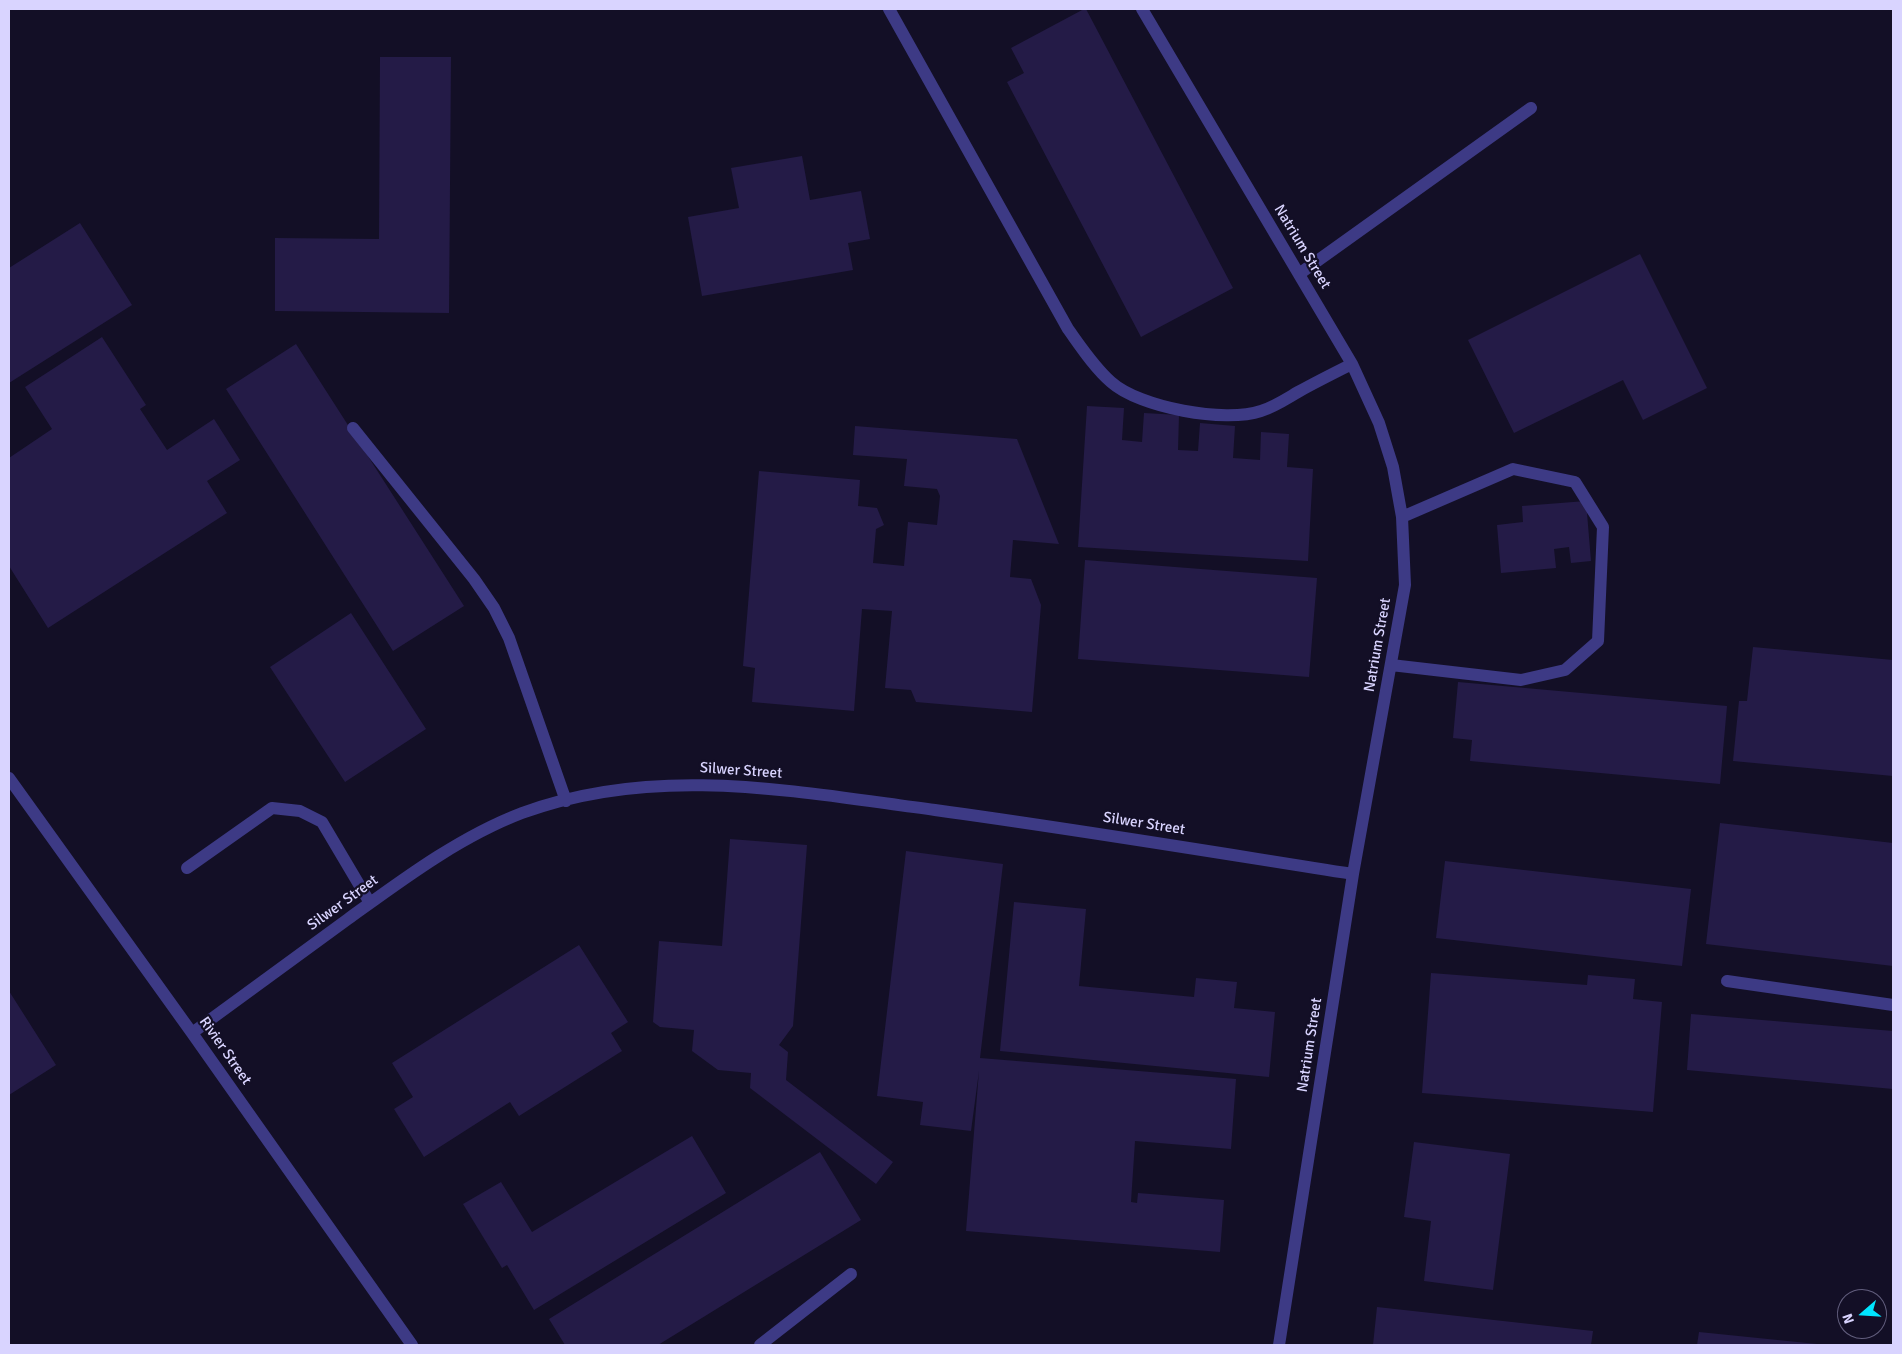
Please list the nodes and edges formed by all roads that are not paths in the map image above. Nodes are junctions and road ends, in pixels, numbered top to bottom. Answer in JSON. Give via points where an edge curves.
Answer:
{"nodes":[{"id":1,"x":889,"y":9,"type":"edge"},
{"id":2,"x":1142,"y":9,"type":"edge"},
{"id":3,"x":1531,"y":108,"type":"dead end"},
{"id":4,"x":1299,"y":274,"type":"junction"},
{"id":5,"x":1352,"y":364,"type":"junction"},
{"id":6,"x":353,"y":428,"type":"dead end"},
{"id":7,"x":1402,"y":517,"type":"junction"},
{"id":8,"x":1391,"y":665,"type":"junction"},
{"id":9,"x":9,"y":778,"type":"edge"},
{"id":10,"x":566,"y":801,"type":"junction"},
{"id":11,"x":187,"y":868,"type":"dead end"},
{"id":12,"x":1353,"y":874,"type":"junction"},
{"id":13,"x":370,"y":903,"type":"junction"},
{"id":14,"x":1727,"y":981,"type":"dead end"},
{"id":15,"x":1893,"y":1006,"type":"edge"},
{"id":16,"x":192,"y":1033,"type":"junction"},
{"id":17,"x":851,"y":1274,"type":"dead end"},
{"id":18,"x":412,"y":1345,"type":"edge"},
{"id":19,"x":760,"y":1345,"type":"edge"},
{"id":20,"x":1279,"y":1345,"type":"edge"}],
"edges":[{"from":1,"to":5,"type":"lane","via":[[1068,329],[1112,384],[1142,400],[1185,412],[1241,416],[1281,403]]},
{"from":2,"to":4,"type":"lane","name":"Natrium Street"},
{"from":3,"to":4,"type":"lane"},
{"from":4,"to":5,"type":"lane","name":"Natrium Street"},
{"from":5,"to":7,"type":"lane","name":"Natrium Street","via":[[1379,423],[1393,467]]},
{"from":6,"to":10,"type":"lane","via":[[494,608],[509,638]]},
{"from":7,"to":8,"type":"lane","name":"Natrium Street","via":[[1405,585]]},
{"from":7,"to":8,"type":"lane","via":[[1513,469],[1575,482],[1603,527],[1598,641],[1565,670],[1521,680]]},
{"from":8,"to":12,"type":"lane","name":"Natrium Street"},
{"from":9,"to":16,"type":"lane","name":"Rivier Street"},
{"from":10,"to":12,"type":"lane","name":"Silwer Street","via":[[594,794],[691,784],[756,787],[1033,823]]},
{"from":10,"to":13,"type":"lane","name":"Silwer Street","via":[[522,813],[475,835],[410,874]]},
{"from":11,"to":13,"type":"lane","via":[[272,808],[300,811],[322,822]]},
{"from":12,"to":20,"type":"lane","name":"Natrium Street"},
{"from":13,"to":16,"type":"lane","name":"Silwer Street"},
{"from":14,"to":15,"type":"lane"},
{"from":16,"to":18,"type":"lane","name":"Rivier Street"},
{"from":17,"to":19,"type":"lane"}]}
